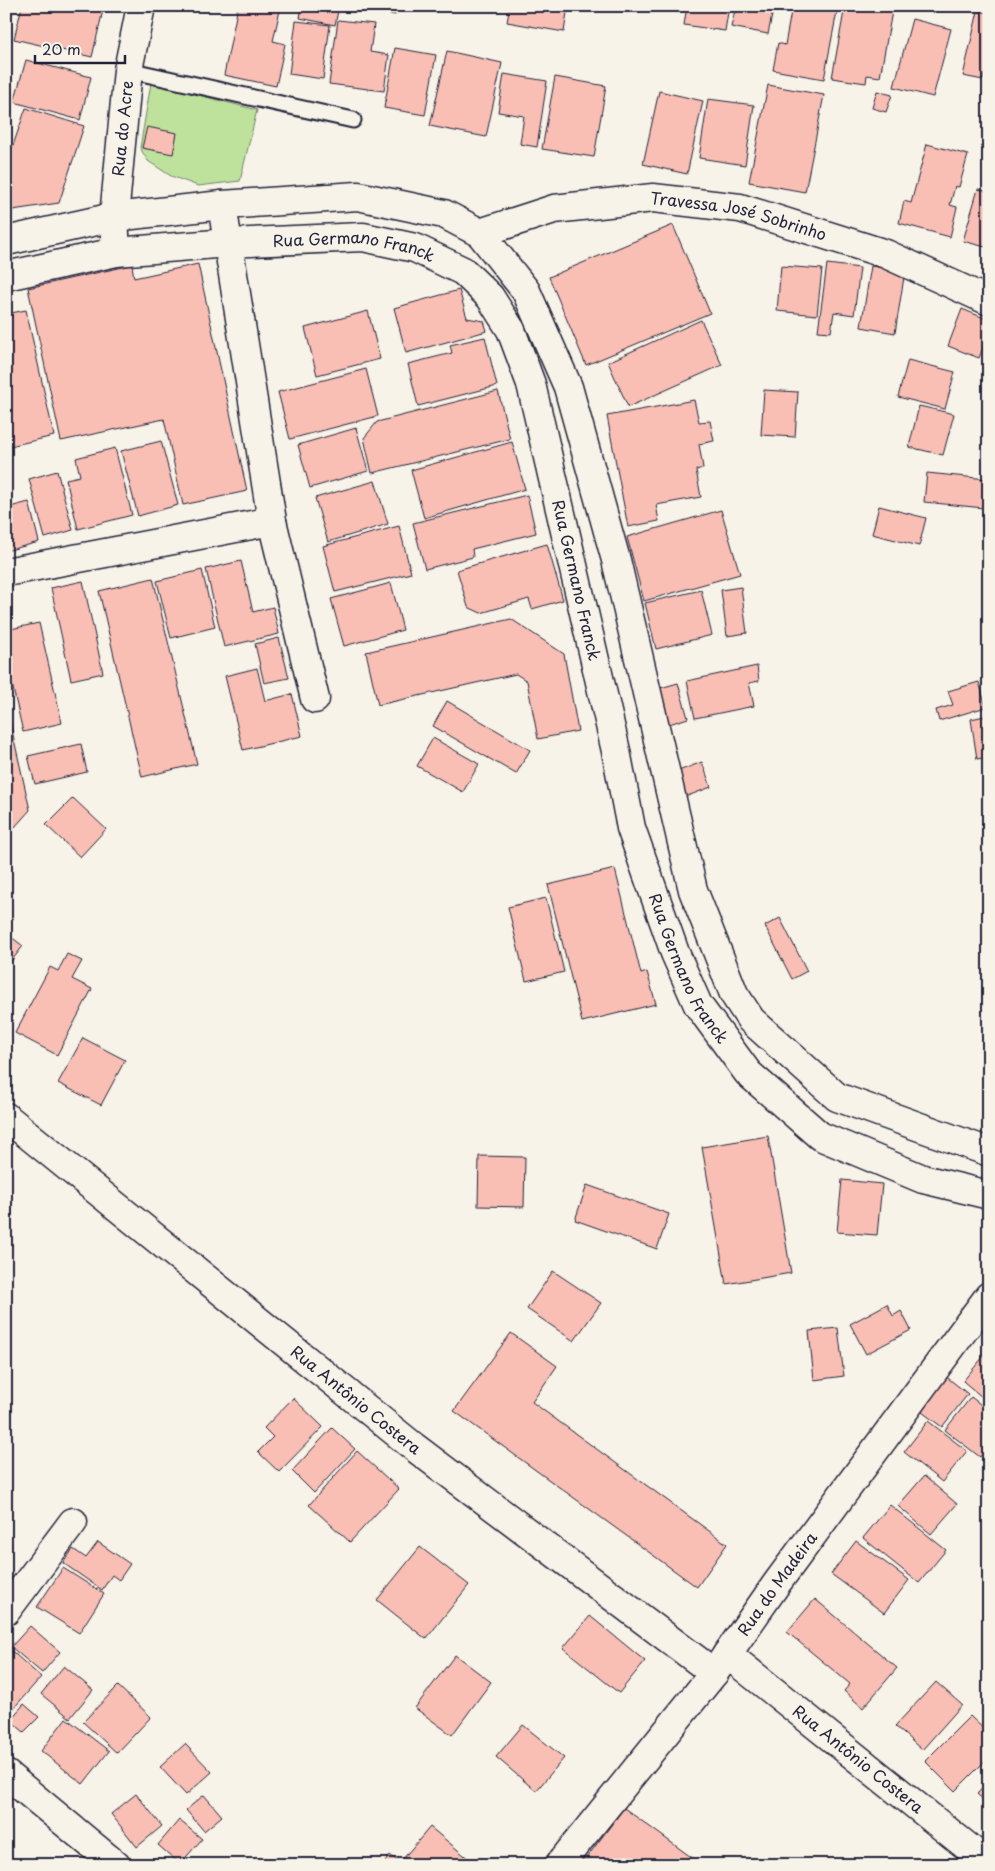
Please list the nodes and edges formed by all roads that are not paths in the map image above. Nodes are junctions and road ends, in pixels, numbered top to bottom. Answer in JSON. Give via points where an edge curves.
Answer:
{"nodes":[{"id":1,"x":142,"y":6,"type":"edge"},
{"id":2,"x":128,"y":70,"type":"junction"},
{"id":3,"x":353,"y":120,"type":"dead end"},
{"id":4,"x":222,"y":205,"type":"junction"},
{"id":5,"x":114,"y":216,"type":"junction"},
{"id":6,"x":480,"y":233,"type":"junction"},
{"id":7,"x":6,"y":241,"type":"edge"},
{"id":8,"x":228,"y":243,"type":"junction"},
{"id":9,"x":116,"y":252,"type":"junction"},
{"id":10,"x":6,"y":276,"type":"edge"},
{"id":11,"x":989,"y":301,"type":"edge"},
{"id":12,"x":272,"y":522,"type":"junction"},
{"id":13,"x":6,"y":572,"type":"edge"},
{"id":14,"x":315,"y":699,"type":"dead end"},
{"id":15,"x":658,"y":744,"type":"junction"},
{"id":16,"x":616,"y":751,"type":"junction"},
{"id":17,"x":6,"y":1117,"type":"edge"},
{"id":18,"x":989,"y":1152,"type":"edge"},
{"id":19,"x":989,"y":1195,"type":"edge"},
{"id":20,"x":989,"y":1296,"type":"edge"},
{"id":21,"x":73,"y":1522,"type":"dead end"},
{"id":22,"x":6,"y":1611,"type":"edge"},
{"id":23,"x":721,"y":1664,"type":"junction"},
{"id":24,"x":6,"y":1774,"type":"edge"},
{"id":25,"x":989,"y":1864,"type":"edge"},
{"id":26,"x":116,"y":1865,"type":"edge"},
{"id":27,"x":559,"y":1865,"type":"edge"}],
"edges":[{"from":1,"to":2,"type":"street","name":"Rua do Acre"},
{"from":2,"to":3,"type":"lane"},
{"from":2,"to":5,"type":"street","name":"Rua do Acre"},
{"from":4,"to":5,"type":"street","name":"Rua Germano Franck"},
{"from":4,"to":6,"type":"street","name":"Rua Germano Franck","via":[[358,196],[444,214]]},
{"from":4,"to":8,"type":"street"},
{"from":5,"to":7,"type":"street","name":"Rua Germano Franck"},
{"from":5,"to":9,"type":"street","name":"Rua do Acre"},
{"from":6,"to":11,"type":"street","name":"Travessa José Sobrinho","via":[[554,209],[653,198],[740,208],[886,254]]},
{"from":6,"to":15,"type":"street","name":"Rua Germano Franck","via":[[526,291],[568,387],[616,560]]},
{"from":8,"to":9,"type":"street","name":"Rua Germano Franck"},
{"from":8,"to":12,"type":"street"},
{"from":8,"to":16,"type":"street","name":"Rua Germano Franck","via":[[364,237],[415,248],[463,271],[490,297],[511,330],[531,384]]},
{"from":9,"to":10,"type":"street","name":"Rua Germano Franck"},
{"from":12,"to":13,"type":"street"},
{"from":12,"to":14,"type":"street"},
{"from":15,"to":16,"type":"street"},
{"from":15,"to":18,"type":"street","name":"Rua Germano Franck","via":[[693,890],[734,994],[752,1020],[837,1098]]},
{"from":16,"to":19,"type":"street","name":"Rua Germano Franck","via":[[631,828],[675,953],[698,1005],[748,1073],[820,1136],[923,1179]]},
{"from":17,"to":23,"type":"street","name":"Rua Antônio Costera","via":[[414,1447]]},
{"from":20,"to":23,"type":"street","name":"Rua do Madeira"},
{"from":21,"to":22,"type":"street"},
{"from":23,"to":25,"type":"street","name":"Rua Antônio Costera"},
{"from":23,"to":27,"type":"street","name":"Rua do Madeira"},
{"from":24,"to":26,"type":"street"}]}
